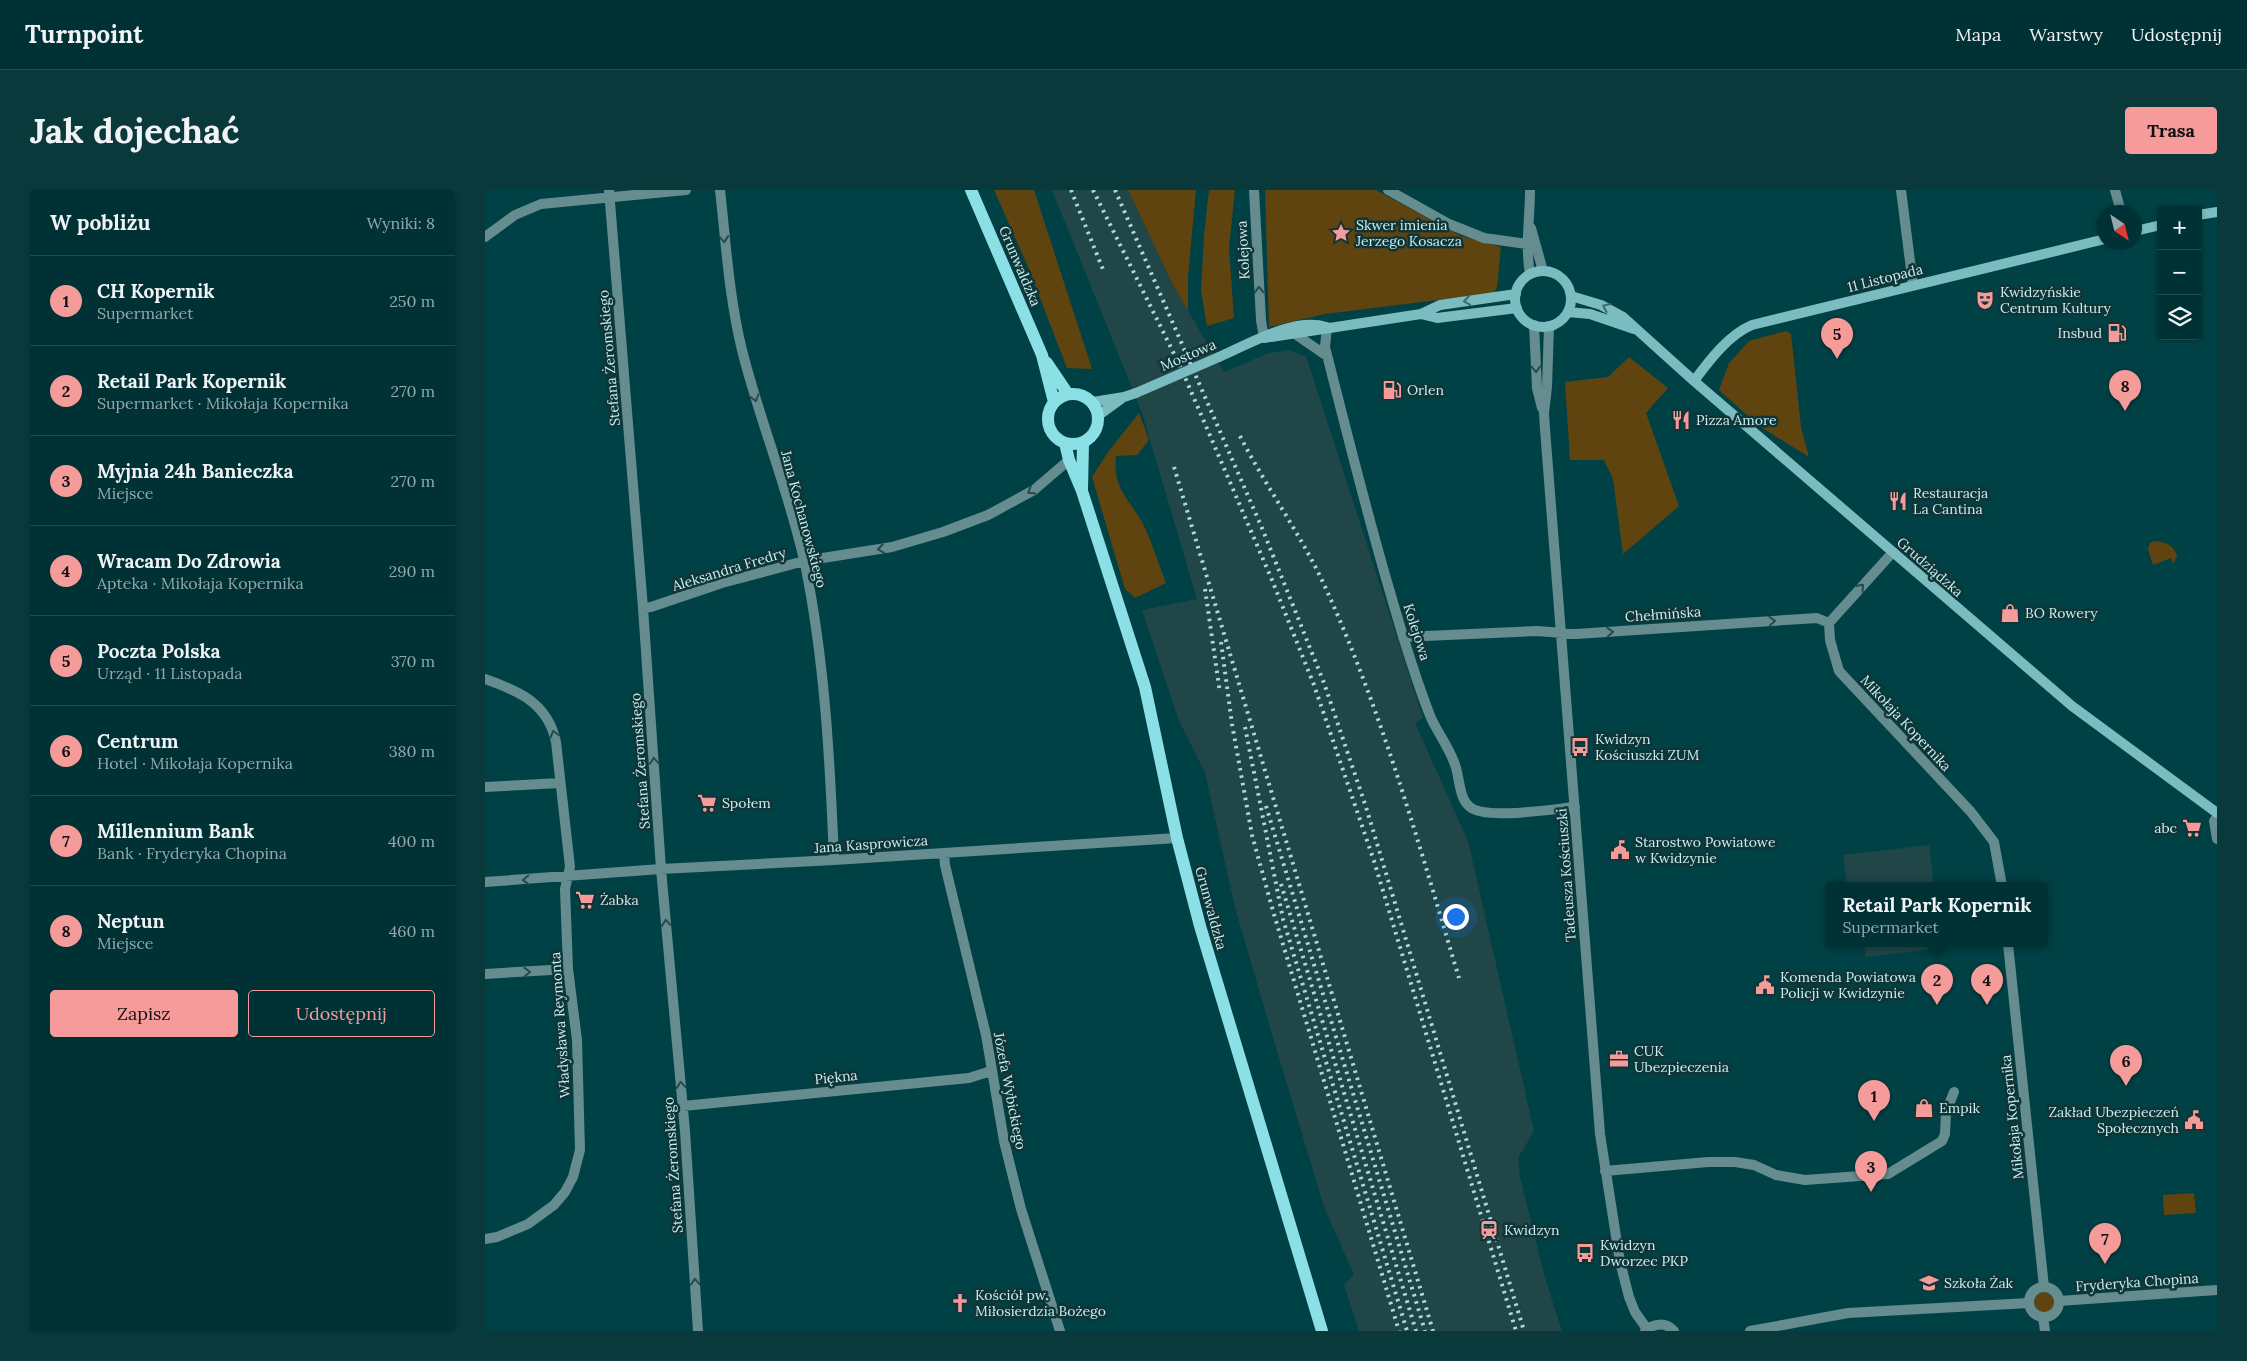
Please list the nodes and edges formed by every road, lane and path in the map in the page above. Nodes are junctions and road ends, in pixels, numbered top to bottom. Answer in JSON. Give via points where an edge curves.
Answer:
{"nodes":[{"id":1,"x":686,"y":190,"type":"edge"},
{"id":2,"x":720,"y":190,"type":"edge"},
{"id":3,"x":971,"y":190,"type":"edge"},
{"id":4,"x":1254,"y":190,"type":"edge"},
{"id":5,"x":1388,"y":190,"type":"edge"},
{"id":6,"x":1530,"y":190,"type":"edge"},
{"id":7,"x":1901,"y":190,"type":"edge"},
{"id":8,"x":2115,"y":190,"type":"edge"},
{"id":9,"x":610,"y":194,"type":"edge"},
{"id":10,"x":2119,"y":205,"type":"edge"},
{"id":11,"x":2217,"y":212,"type":"edge"},
{"id":12,"x":2202,"y":214,"type":"edge"},
{"id":13,"x":1530,"y":225,"type":"junction"},
{"id":14,"x":2157,"y":226,"type":"edge"},
{"id":15,"x":2142,"y":229,"type":"edge"},
{"id":16,"x":485,"y":237,"type":"edge"},
{"id":17,"x":2097,"y":241,"type":"edge"},
{"id":18,"x":1527,"y":244,"type":"junction"},
{"id":19,"x":1543,"y":271,"type":"junction"},
{"id":20,"x":1529,"y":274,"type":"junction"},
{"id":21,"x":1913,"y":286,"type":"junction"},
{"id":22,"x":1515,"y":294,"type":"junction"},
{"id":23,"x":1571,"y":296,"type":"junction"},
{"id":24,"x":1517,"y":308,"type":"junction"},
{"id":25,"x":1568,"y":312,"type":"junction"},
{"id":26,"x":1421,"y":314,"type":"junction"},
{"id":27,"x":1534,"y":325,"type":"junction"},
{"id":28,"x":1549,"y":326,"type":"junction"},
{"id":29,"x":1327,"y":327,"type":"junction"},
{"id":30,"x":1635,"y":330,"type":"junction"},
{"id":31,"x":1295,"y":334,"type":"junction"},
{"id":32,"x":1264,"y":338,"type":"junction"},
{"id":33,"x":1042,"y":355,"type":"junction"},
{"id":34,"x":1327,"y":356,"type":"junction"},
{"id":35,"x":1694,"y":381,"type":"junction"},
{"id":36,"x":1068,"y":394,"type":"junction"},
{"id":37,"x":1124,"y":397,"type":"junction"},
{"id":38,"x":1054,"y":402,"type":"junction"},
{"id":39,"x":1093,"y":402,"type":"junction"},
{"id":40,"x":1544,"y":413,"type":"junction"},
{"id":41,"x":1099,"y":416,"type":"junction"},
{"id":42,"x":1065,"y":443,"type":"junction"},
{"id":43,"x":1083,"y":443,"type":"junction"},
{"id":44,"x":1069,"y":460,"type":"junction"},
{"id":45,"x":1083,"y":491,"type":"junction"},
{"id":46,"x":1893,"y":552,"type":"junction"},
{"id":47,"x":804,"y":561,"type":"junction"},
{"id":48,"x":643,"y":608,"type":"junction"},
{"id":49,"x":1829,"y":623,"type":"junction"},
{"id":50,"x":1561,"y":633,"type":"junction"},
{"id":51,"x":1403,"y":637,"type":"junction"},
{"id":52,"x":485,"y":679,"type":"edge"},
{"id":53,"x":560,"y":782,"type":"junction"},
{"id":54,"x":485,"y":787,"type":"edge"},
{"id":55,"x":1575,"y":807,"type":"junction"},
{"id":56,"x":2217,"y":815,"type":"edge"},
{"id":57,"x":1177,"y":838,"type":"junction"},
{"id":58,"x":2217,"y":839,"type":"edge"},
{"id":59,"x":944,"y":853,"type":"junction"},
{"id":60,"x":834,"y":860,"type":"junction"},
{"id":61,"x":661,"y":869,"type":"junction"},
{"id":62,"x":567,"y":877,"type":"junction"},
{"id":63,"x":485,"y":882,"type":"edge"},
{"id":64,"x":2001,"y":882,"type":"edge"},
{"id":65,"x":2008,"y":947,"type":"edge"},
{"id":66,"x":568,"y":969,"type":"junction"},
{"id":67,"x":485,"y":974,"type":"edge"},
{"id":68,"x":991,"y":1071,"type":"junction"},
{"id":69,"x":1954,"y":1092,"type":"dead end"},
{"id":70,"x":683,"y":1106,"type":"junction"},
{"id":71,"x":1605,"y":1171,"type":"junction"},
{"id":72,"x":485,"y":1239,"type":"edge"},
{"id":73,"x":2044,"y":1287,"type":"junction"},
{"id":74,"x":2217,"y":1290,"type":"edge"},
{"id":75,"x":2059,"y":1301,"type":"junction"},
{"id":76,"x":2029,"y":1303,"type":"junction"},
{"id":77,"x":2043,"y":1317,"type":"junction"},
{"id":78,"x":1646,"y":1330,"type":"edge"},
{"id":79,"x":698,"y":1331,"type":"edge"},
{"id":80,"x":1060,"y":1331,"type":"edge"},
{"id":81,"x":1322,"y":1331,"type":"edge"},
{"id":82,"x":1674,"y":1331,"type":"edge"},
{"id":83,"x":1750,"y":1331,"type":"edge"},
{"id":84,"x":2045,"y":1331,"type":"edge"}],
"edges":[{"from":1,"to":9,"type":"street"},
{"from":2,"to":47,"type":"street","name":"Jana Kochanowskiego","one_way":true,"via":[[728,280],[742,350]]},
{"from":3,"to":33,"type":"main road","name":"Grunwaldzka"},
{"from":32,"to":4,"type":"street","name":"Kolejowa","one_way":true},
{"from":5,"to":18,"type":"street","via":[[1449,224],[1484,238]]},
{"from":6,"to":13,"type":"street"},
{"from":7,"to":21,"type":"street"},
{"from":8,"to":10,"type":"street"},
{"from":9,"to":16,"type":"street","via":[[534,206],[507,219]]},
{"from":9,"to":48,"type":"street","name":"Stefana Żeromskiego"},
{"from":11,"to":12,"type":"street"},
{"from":13,"to":18,"type":"street"},
{"from":13,"to":19,"type":"street"},
{"from":14,"to":15,"type":"street"},
{"from":17,"to":21,"type":"street","name":"11 Listopada"},
{"from":18,"to":20,"type":"street"},
{"from":19,"to":20,"type":"street"},
{"from":19,"to":23,"type":"street","via":[[1565,281]]},
{"from":20,"to":22,"type":"street"},
{"from":21,"to":35,"type":"street","name":"11 Listopada","via":[[1741,329]]},
{"from":22,"to":24,"type":"street"},
{"from":22,"to":26,"type":"street","name":"Mostowa","one_way":true,"via":[[1440,305]]},
{"from":23,"to":25,"type":"street"},
{"from":30,"to":23,"type":"street","name":"Grudziądzka","one_way":true,"via":[[1612,310]]},
{"from":24,"to":26,"type":"street","name":"Mostowa","via":[[1437,318]]},
{"from":24,"to":27,"type":"street"},
{"from":25,"to":28,"type":"street"},
{"from":25,"to":30,"type":"street","name":"Grudziądzka","via":[[1589,314]]},
{"from":26,"to":29,"type":"street","name":"Mostowa"},
{"from":27,"to":28,"type":"street"},
{"from":27,"to":40,"type":"street","name":"Tadeusza Kościuszki","one_way":true,"via":[[1537,388]]},
{"from":28,"to":40,"type":"street","name":"Tadeusza Kościuszki"},
{"from":29,"to":31,"type":"street","name":"Mostowa"},
{"from":29,"to":32,"type":"street","name":"Mostowa","via":[[1314,323]]},
{"from":29,"to":34,"type":"street","name":"Kolejowa"},
{"from":30,"to":35,"type":"street","name":"Grudziądzka"},
{"from":31,"to":32,"type":"street","name":"Mostowa"},
{"from":31,"to":34,"type":"street"},
{"from":32,"to":37,"type":"street","name":"Mostowa","bridge":true},
{"from":33,"to":36,"type":"main road","name":"Grunwaldzka"},
{"from":33,"to":38,"type":"main road","name":"Grunwaldzka"},
{"from":34,"to":51,"type":"street","name":"Kolejowa","via":[[1361,495]]},
{"from":35,"to":46,"type":"street","name":"Grudziądzka"},
{"from":36,"to":38,"type":"main road"},
{"from":36,"to":39,"type":"main road","via":[[1086,396]]},
{"from":37,"to":39,"type":"street","name":"Mostowa"},
{"from":37,"to":41,"type":"street","name":"Mostowa"},
{"from":38,"to":42,"type":"main road","via":[[1049,410],[1050,430]]},
{"from":39,"to":41,"type":"main road"},
{"from":40,"to":50,"type":"street","name":"Tadeusza Kościuszki"},
{"from":41,"to":43,"type":"main road","via":[[1096,431]]},
{"from":42,"to":43,"type":"main road"},
{"from":42,"to":44,"type":"main road","name":"Grunwaldzka"},
{"from":43,"to":45,"type":"main road","name":"Grunwaldzka"},
{"from":44,"to":45,"type":"main road","name":"Grunwaldzka"},
{"from":44,"to":47,"type":"street","name":"Aleksandra Fredry","one_way":true,"via":[[1034,490],[952,529],[892,547]]},
{"from":45,"to":57,"type":"main road","name":"Grunwaldzka","via":[[1145,687]]},
{"from":49,"to":46,"type":"street","one_way":true},
{"from":46,"to":56,"type":"street","name":"Grudziądzka","via":[[2071,706]]},
{"from":47,"to":48,"type":"street","name":"Aleksandra Fredry"},
{"from":47,"to":60,"type":"street","name":"Jana Kochanowskiego","via":[[821,661]]},
{"from":61,"to":48,"type":"street","name":"Stefana Żeromskiego","one_way":true},
{"from":50,"to":49,"type":"street","name":"Chełmińska","one_way":true,"via":[[1817,618]]},
{"from":49,"to":64,"type":"street","name":"Mikołaja Kopernika","via":[[1839,672],[1971,812],[1994,842]]},
{"from":50,"to":51,"type":"street","name":"Chełmińska","via":[[1537,631]]},
{"from":50,"to":55,"type":"street","name":"Tadeusza Kościuszki"},
{"from":51,"to":55,"type":"street","name":"Kolejowa","via":[[1432,720],[1455,764],[1461,791],[1469,807],[1479,812],[1503,813]]},
{"from":53,"to":52,"type":"street","one_way":true,"via":[[555,735],[543,712],[523,694]]},
{"from":53,"to":54,"type":"street"},
{"from":53,"to":62,"type":"street","via":[[569,866]]},
{"from":55,"to":71,"type":"street","name":"Tadeusza Kościuszki"},
{"from":56,"to":58,"type":"street"},
{"from":57,"to":59,"type":"street","name":"Jana Kasprowicza"},
{"from":57,"to":81,"type":"main road","name":"Grunwaldzka","via":[[1200,926]]},
{"from":59,"to":60,"type":"street","name":"Jana Kasprowicza"},
{"from":59,"to":68,"type":"street","name":"Józefa Wybickiego","via":[[986,1035]]},
{"from":60,"to":61,"type":"street","name":"Jana Kasprowicza"},
{"from":61,"to":62,"type":"street","name":"Jana Kasprowicza"},
{"from":70,"to":61,"type":"street","name":"Stefana Żeromskiego","one_way":true},
{"from":62,"to":63,"type":"street","name":"Jana Kasprowicza","one_way":true},
{"from":62,"to":66,"type":"street","name":"Władysława Reymonta"},
{"from":65,"to":73,"type":"street","name":"Mikołaja Kopernika"},
{"from":67,"to":66,"type":"street","one_way":true},
{"from":66,"to":72,"type":"street","name":"Władysława Reymonta","via":[[577,1040],[578,1162],[565,1192],[544,1214],[513,1232]]},
{"from":68,"to":70,"type":"street","name":"Piękna","via":[[969,1078]]},
{"from":68,"to":80,"type":"street","name":"Józefa Wybickiego","via":[[1021,1209]]},
{"from":69,"to":71,"type":"street","via":[[1946,1112],[1942,1141],[1888,1174],[1805,1180],[1735,1162]]},
{"from":79,"to":70,"type":"street","name":"Stefana Żeromskiego","one_way":true},
{"from":71,"to":78,"type":"street","name":"Tadeusza Kościuszki","via":[[1629,1297]]},
{"from":73,"to":75,"type":"street","via":[[2054,1291]]},
{"from":73,"to":76,"type":"street","via":[[2033,1292]]},
{"from":74,"to":75,"type":"street","name":"Fryderyka Chopina"},
{"from":75,"to":77,"type":"street","via":[[2055,1312]]},
{"from":76,"to":77,"type":"street","via":[[2033,1313]]},
{"from":76,"to":83,"type":"street","via":[[1848,1313]]},
{"from":77,"to":84,"type":"street"},
{"from":78,"to":82,"type":"street","via":[[1663,1324]]}]}
